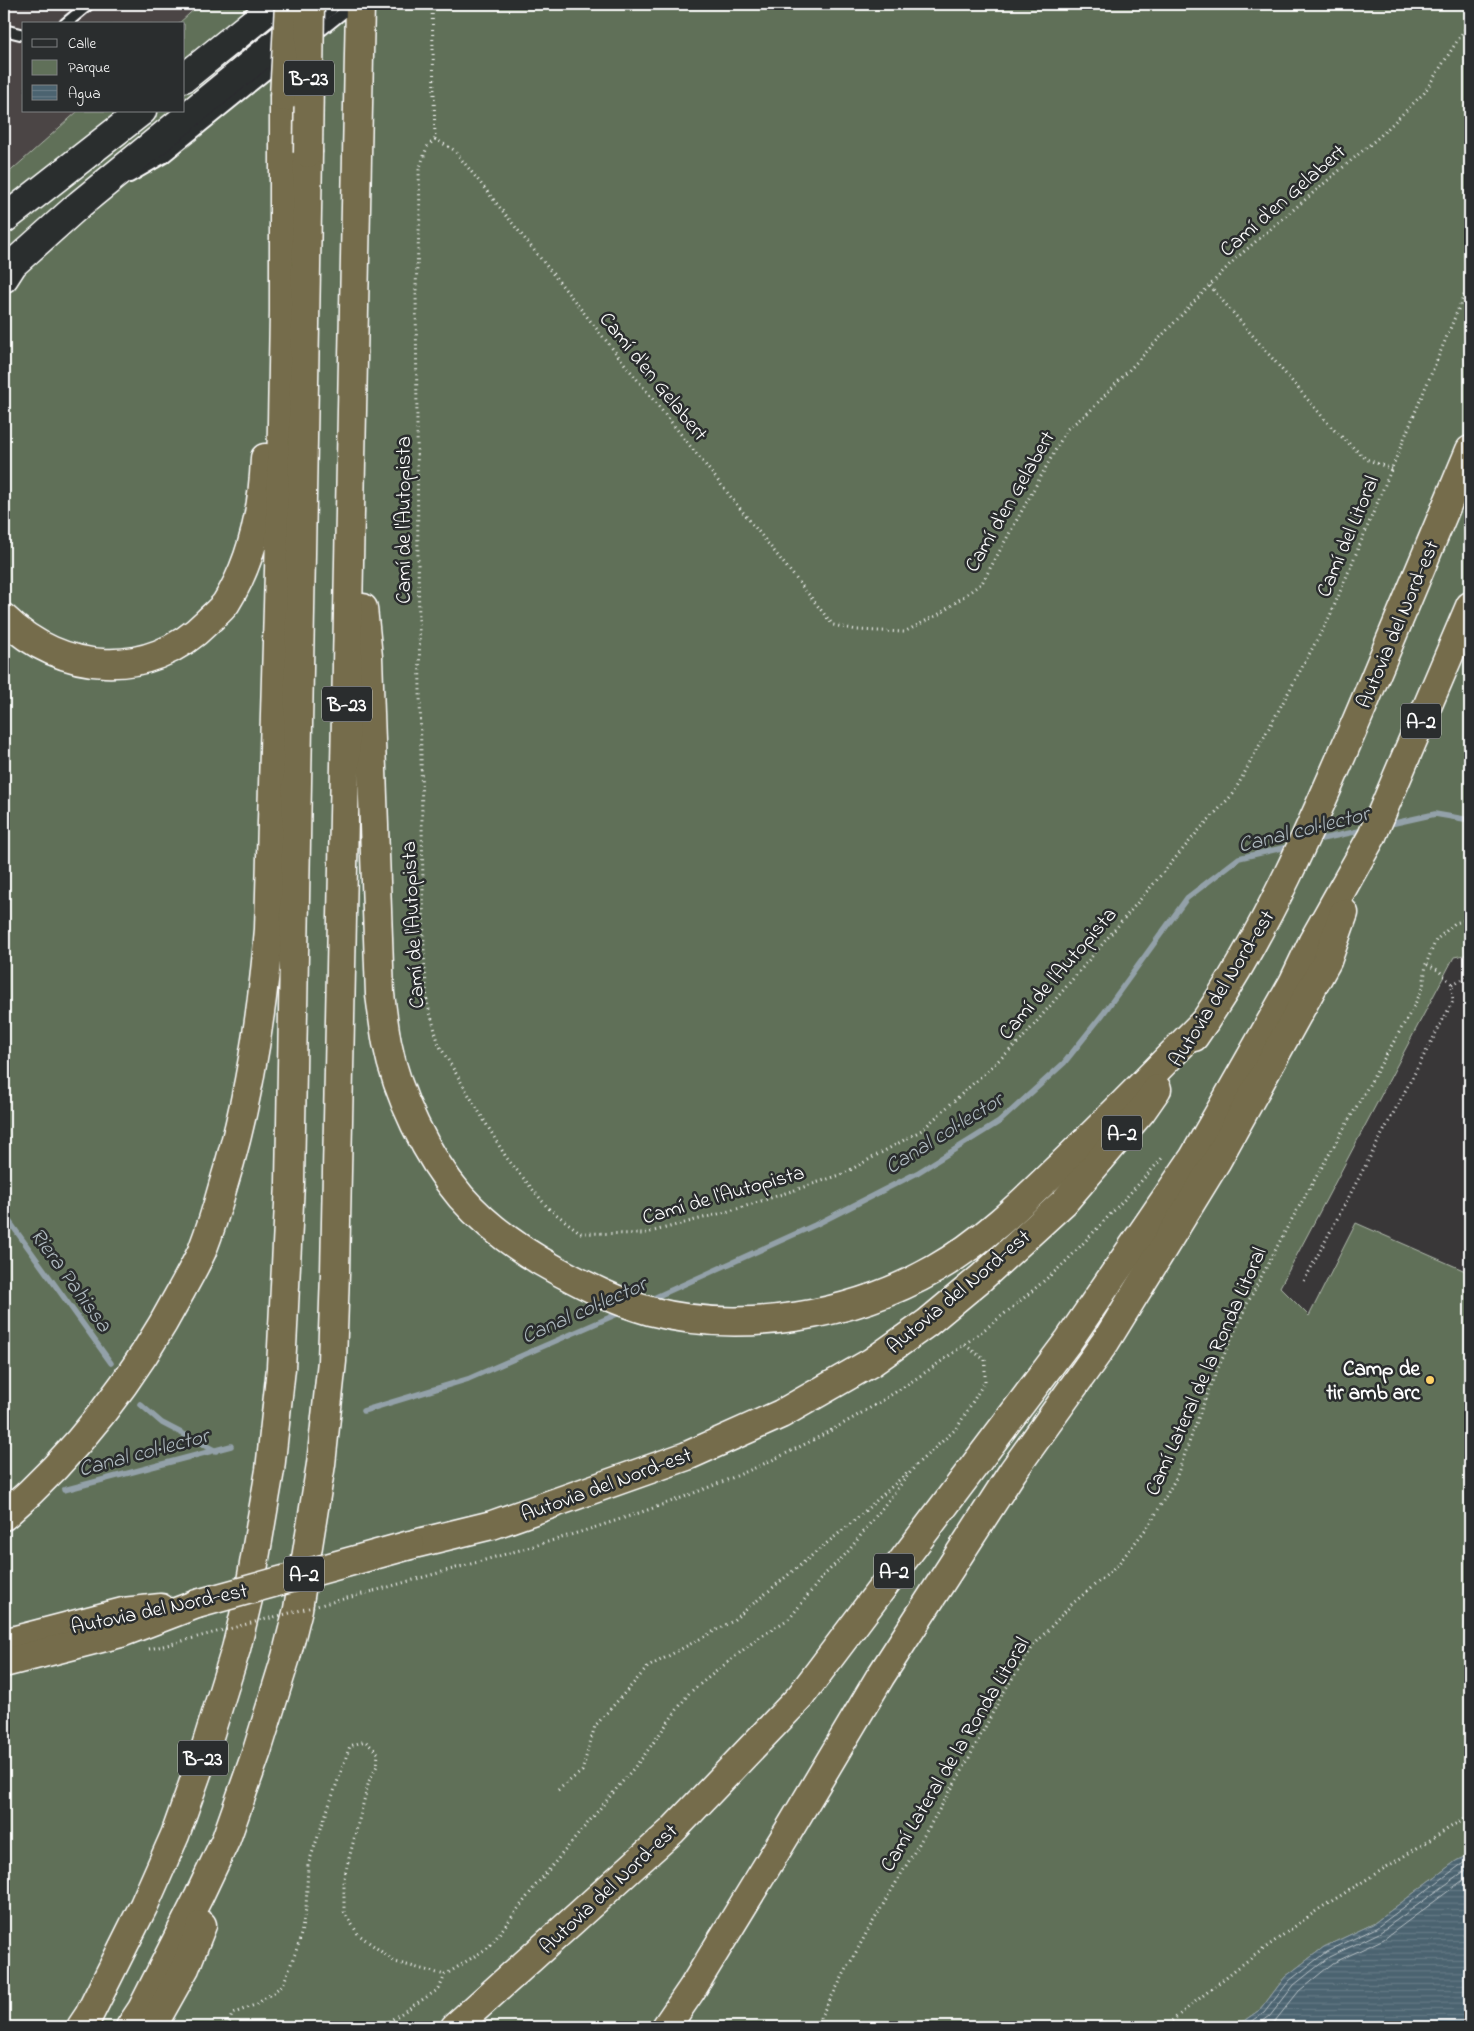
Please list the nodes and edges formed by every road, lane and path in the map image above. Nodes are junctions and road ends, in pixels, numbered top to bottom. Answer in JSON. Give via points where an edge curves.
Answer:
{"nodes":[{"id":1,"x":89,"y":4,"type":"edge"},
{"id":2,"x":276,"y":4,"type":"edge"},
{"id":3,"x":289,"y":4,"type":"edge"},
{"id":4,"x":310,"y":4,"type":"edge"},
{"id":5,"x":324,"y":4,"type":"edge"},
{"id":6,"x":354,"y":4,"type":"edge"},
{"id":7,"x":360,"y":4,"type":"edge"},
{"id":8,"x":432,"y":4,"type":"edge"},
{"id":9,"x":1470,"y":21,"type":"edge"},
{"id":10,"x":67,"y":22,"type":"edge"},
{"id":11,"x":4,"y":30,"type":"edge"},
{"id":12,"x":22,"y":34,"type":"edge"},
{"id":13,"x":185,"y":77,"type":"edge"},
{"id":14,"x":141,"y":112,"type":"edge"},
{"id":15,"x":435,"y":139,"type":"junction"},
{"id":16,"x":295,"y":158,"type":"junction"},
{"id":17,"x":92,"y":194,"type":"junction"},
{"id":18,"x":4,"y":219,"type":"edge"},
{"id":19,"x":4,"y":278,"type":"edge"},
{"id":20,"x":1470,"y":281,"type":"edge"},
{"id":21,"x":1210,"y":286,"type":"junction"},
{"id":22,"x":1470,"y":450,"type":"edge"},
{"id":23,"x":1392,"y":470,"type":"junction"},
{"id":24,"x":350,"y":485,"type":"junction"},
{"id":25,"x":1470,"y":606,"type":"edge"},
{"id":26,"x":4,"y":618,"type":"edge"},
{"id":27,"x":1233,"y":794,"type":"joint"},
{"id":28,"x":1470,"y":919,"type":"edge"},
{"id":29,"x":1320,"y":951,"type":"junction"},
{"id":30,"x":1426,"y":964,"type":"junction"},
{"id":31,"x":1470,"y":976,"type":"edge"},
{"id":32,"x":1452,"y":984,"type":"junction"},
{"id":33,"x":1205,"y":1021,"type":"junction"},
{"id":34,"x":1304,"y":1281,"type":"dead end"},
{"id":35,"x":965,"y":1345,"type":"dead end"},
{"id":36,"x":916,"y":1465,"type":"junction"},
{"id":37,"x":4,"y":1516,"type":"edge"},
{"id":38,"x":374,"y":1591,"type":"dead end"},
{"id":39,"x":197,"y":1604,"type":"junction"},
{"id":40,"x":4,"y":1643,"type":"edge"},
{"id":41,"x":163,"y":1646,"type":"dead end"},
{"id":42,"x":4,"y":1663,"type":"edge"},
{"id":43,"x":558,"y":1790,"type":"dead end"},
{"id":44,"x":1470,"y":1816,"type":"edge"},
{"id":45,"x":226,"y":1839,"type":"junction"},
{"id":46,"x":445,"y":1976,"type":"junction"},
{"id":47,"x":81,"y":2027,"type":"edge"},
{"id":48,"x":130,"y":2027,"type":"edge"},
{"id":49,"x":152,"y":2027,"type":"edge"},
{"id":50,"x":228,"y":2027,"type":"edge"},
{"id":51,"x":380,"y":2027,"type":"edge"},
{"id":52,"x":455,"y":2027,"type":"edge"},
{"id":53,"x":666,"y":2027,"type":"edge"},
{"id":54,"x":815,"y":2027,"type":"edge"},
{"id":55,"x":1164,"y":2027,"type":"edge"}],
"edges":[{"from":1,"to":10,"type":"lane"},
{"from":2,"to":13,"type":"main road"},
{"from":3,"to":16,"type":"highway","bridge":true,"via":[[284,96]]},
{"from":4,"to":16,"type":"highway","number":"B-23","bridge":true},
{"from":5,"to":17,"type":"main road"},
{"from":6,"to":17,"type":"lane","via":[[163,158],[139,173]]},
{"from":7,"to":24,"type":"highway","number":"B-23"},
{"from":8,"to":15,"type":"path"},
{"from":9,"to":21,"type":"path","name":"Camí d'en Gelabert","via":[[1424,93],[1380,136],[1234,260]]},
{"from":11,"to":12,"type":"lane"},
{"from":14,"to":18,"type":"main road"},
{"from":15,"to":21,"type":"path","name":"Camí d'en Gelabert","via":[[454,150],[833,625],[858,630],[904,632],[941,613],[982,583],[1067,429],[1089,412]]},
{"from":15,"to":27,"type":"path","name":"Camí de l'Autopista","via":[[427,147],[419,170],[416,285],[427,1002],[439,1045],[506,1157],[548,1208],[582,1234],[643,1234],[737,1209],[843,1174],[922,1130],[1022,1040],[1200,828]]},
{"from":16,"to":26,"type":"highway","via":[[270,311],[261,499],[246,563],[225,604],[198,632],[175,647],[153,657],[125,662],[82,661],[65,656],[40,646]]},
{"from":16,"to":37,"type":"highway","via":[[284,311],[270,920],[264,993],[243,1113],[202,1251],[169,1313],[114,1400],[56,1465]]},
{"from":16,"to":47,"type":"highway","number":"B-23","via":[[290,1174],[280,1368],[270,1470],[248,1600],[202,1760],[175,1835],[144,1905]]},
{"from":17,"to":19,"type":"main road","via":[[13,264]]},
{"from":20,"to":23,"type":"path","name":"Camí del Litoral"},
{"from":21,"to":23,"type":"path","via":[[1333,429],[1366,460]]},
{"from":22,"to":33,"type":"highway","name":"Autovia del Nord-est","number":"A-2","via":[[1331,779],[1276,900]]},
{"from":23,"to":27,"type":"path","name":"Camí del Litoral","via":[[1330,616]]},
{"from":24,"to":33,"type":"highway","via":[[368,657],[380,994],[387,1044],[415,1123],[442,1171],[480,1217],[526,1252],[589,1288],[625,1303],[696,1319],[744,1322],[798,1316],[867,1298],[933,1270],[965,1251],[1019,1206]]},
{"from":24,"to":45,"type":"highway","number":"B-23","via":[[332,1361],[321,1464],[298,1609],[257,1751]]},
{"from":25,"to":29,"type":"highway","name":"Autovia del Nord-est","number":"A-2"},
{"from":28,"to":30,"type":"path","name":"Camí Lateral de la Ronda Litoral","via":[[1455,924],[1436,940]]},
{"from":29,"to":52,"type":"highway","name":"Autovia del Nord-est","number":"A-2","via":[[1294,983],[1194,1157],[1069,1340],[800,1697],[672,1831]]},
{"from":29,"to":53,"type":"highway","via":[[1216,1162],[1106,1341],[1013,1472],[880,1677],[790,1830]]},
{"from":30,"to":32,"type":"path","via":[[1438,970]]},
{"from":30,"to":54,"type":"path","name":"Camí Lateral de la Ronda Litoral","via":[[1423,988],[1412,1010],[1288,1226],[1248,1304],[1210,1386],[1176,1478],[1150,1524],[1115,1568],[1072,1604],[1034,1645],[1003,1693],[962,1771]]},
{"from":31,"to":32,"type":"path"},
{"from":32,"to":34,"type":"path","via":[[1453,1001]]},
{"from":33,"to":39,"type":"highway","name":"Autovia del Nord-est","number":"A-2","bridge":true,"via":[[1141,1112],[1064,1202],[981,1278],[927,1323],[872,1362],[780,1414],[687,1456],[492,1525]]},
{"from":35,"to":36,"type":"path","via":[[985,1360],[985,1381],[957,1428]]},
{"from":36,"to":43,"type":"path","via":[[731,1622],[648,1667],[595,1726],[582,1771]]},
{"from":36,"to":46,"type":"path","via":[[846,1554],[823,1576],[790,1618],[689,1693],[643,1757],[536,1885],[489,1947]]},
{"from":38,"to":41,"type":"path","bridge":true},
{"from":39,"to":40,"type":"highway","name":"Autovia del Nord-est","number":"A-2","via":[[123,1612]]},
{"from":39,"to":42,"type":"highway","number":"A-2","via":[[121,1633]]},
{"from":44,"to":55,"type":"path","via":[[1319,1909],[1236,1969]]},
{"from":45,"to":48,"type":"highway","number":"B-23","via":[[142,2009]]},
{"from":45,"to":49,"type":"highway","via":[[211,1900],[185,1968]]},
{"from":46,"to":50,"type":"path","via":[[395,1962],[358,1934],[344,1912],[344,1878],[369,1781],[377,1766],[378,1753],[365,1741],[350,1746],[308,1865],[306,1910],[299,1943],[283,1985],[257,2004],[232,2014]]},
{"from":46,"to":51,"type":"path","via":[[439,1989]]}]}
